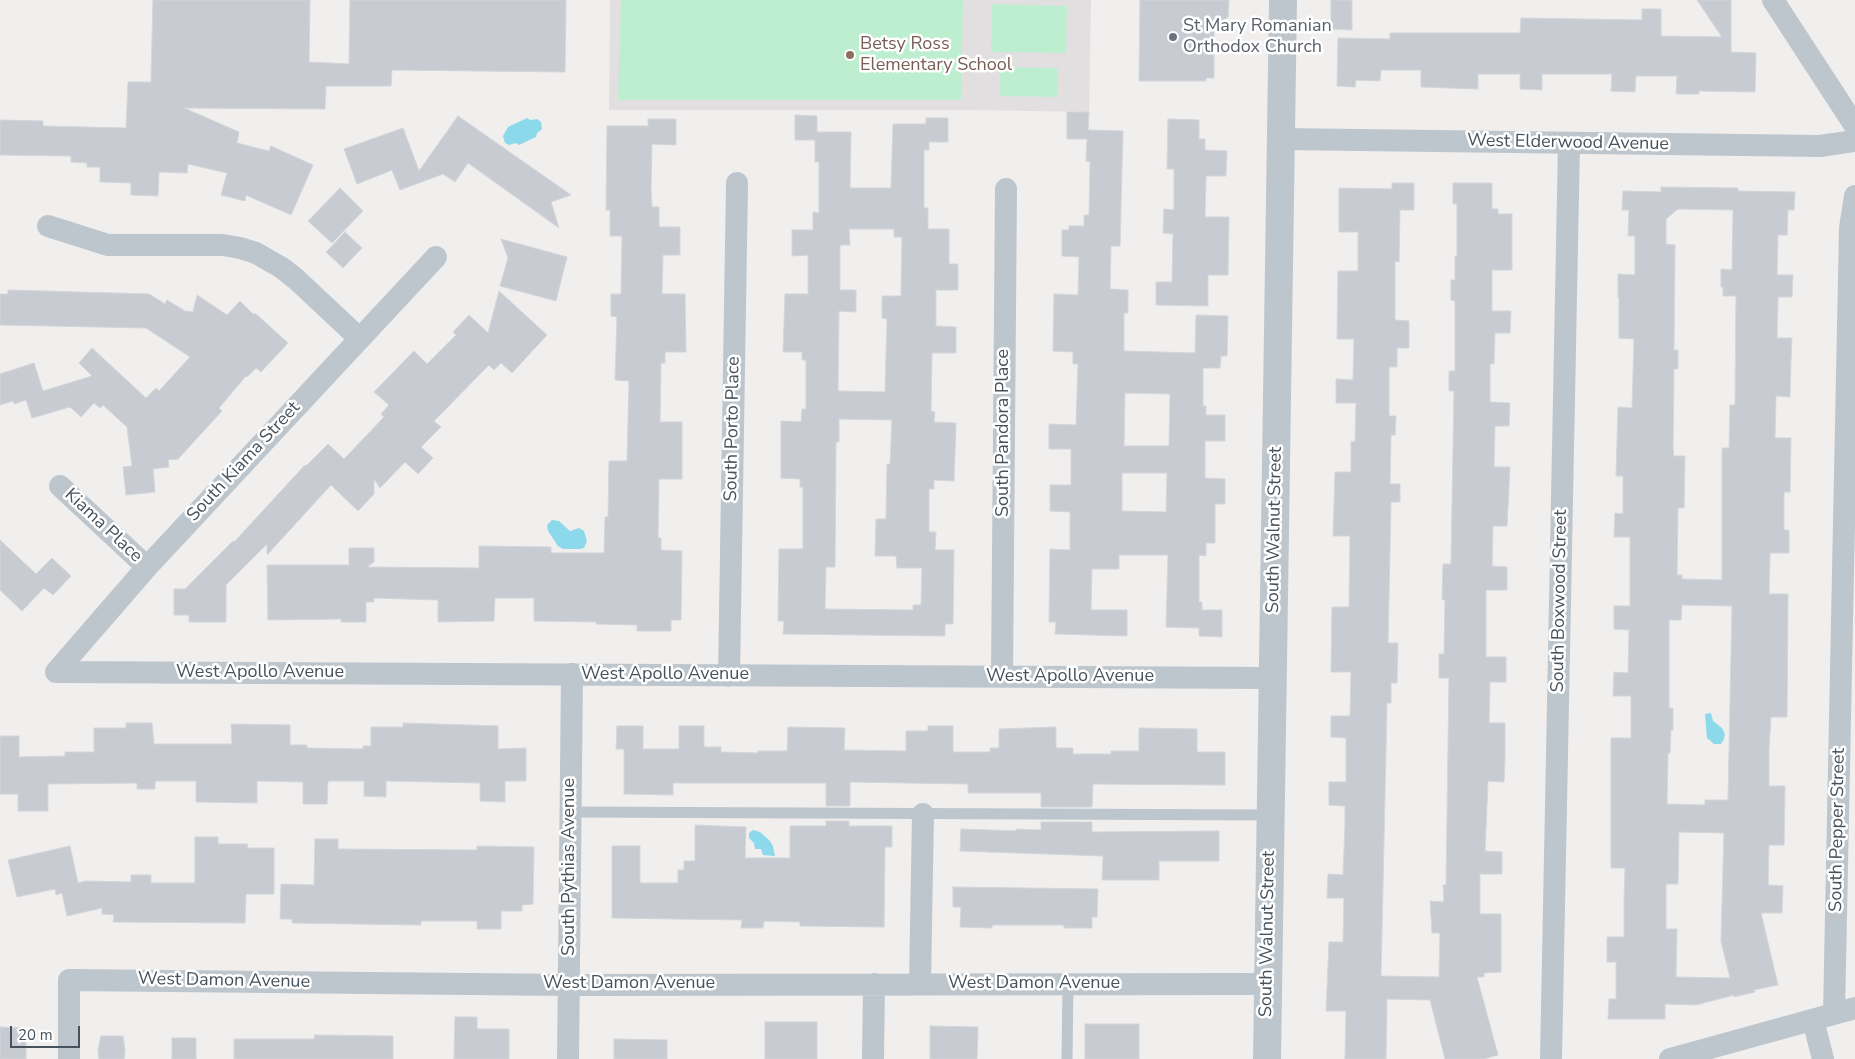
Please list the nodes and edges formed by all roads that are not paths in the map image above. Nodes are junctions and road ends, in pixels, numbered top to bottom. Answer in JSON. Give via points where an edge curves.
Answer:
{"nodes":[{"id":1,"x":1283,"y":0,"type":"edge"},
{"id":2,"x":1773,"y":0,"type":"edge"},
{"id":3,"x":1855,"y":126,"type":"edge"},
{"id":4,"x":1281,"y":139,"type":"junction"},
{"id":5,"x":1855,"y":141,"type":"edge"},
{"id":6,"x":1569,"y":143,"type":"junction"},
{"id":7,"x":737,"y":183,"type":"dead end"},
{"id":8,"x":1006,"y":189,"type":"dead end"},
{"id":9,"x":1855,"y":196,"type":"edge"},
{"id":10,"x":48,"y":226,"type":"dead end"},
{"id":11,"x":436,"y":257,"type":"dead end"},
{"id":12,"x":359,"y":338,"type":"junction"},
{"id":13,"x":60,"y":486,"type":"dead end"},
{"id":14,"x":147,"y":567,"type":"junction"},
{"id":15,"x":56,"y":672,"type":"joint"},
{"id":16,"x":572,"y":674,"type":"junction"},
{"id":17,"x":729,"y":676,"type":"junction"},
{"id":18,"x":1002,"y":677,"type":"junction"},
{"id":19,"x":1273,"y":678,"type":"junction"},
{"id":20,"x":570,"y":812,"type":"junction"},
{"id":21,"x":923,"y":814,"type":"junction"},
{"id":22,"x":1270,"y":815,"type":"junction"},
{"id":23,"x":569,"y":984,"type":"junction"},
{"id":24,"x":874,"y":984,"type":"junction"},
{"id":25,"x":920,"y":984,"type":"junction"},
{"id":26,"x":1068,"y":984,"type":"junction"},
{"id":27,"x":1268,"y":984,"type":"junction"},
{"id":28,"x":1845,"y":1011,"type":"edge"},
{"id":29,"x":1813,"y":1020,"type":"junction"},
{"id":30,"x":69,"y":1059,"type":"edge"},
{"id":31,"x":568,"y":1059,"type":"edge"},
{"id":32,"x":873,"y":1059,"type":"edge"},
{"id":33,"x":1067,"y":1059,"type":"edge"},
{"id":34,"x":1267,"y":1059,"type":"edge"},
{"id":35,"x":1551,"y":1059,"type":"edge"},
{"id":36,"x":1670,"y":1059,"type":"edge"},
{"id":37,"x":1823,"y":1059,"type":"edge"}],
"edges":[{"from":1,"to":4,"type":"street","name":"South Walnut Street"},
{"from":2,"to":3,"type":"street"},
{"from":4,"to":6,"type":"street","name":"West Elderwood Avenue"},
{"from":4,"to":19,"type":"street","name":"South Walnut Street"},
{"from":5,"to":6,"type":"street","name":"West Elderwood Avenue","via":[[1820,146]]},
{"from":6,"to":35,"type":"street","name":"South Boxwood Street"},
{"from":7,"to":17,"type":"street","name":"South Porto Place"},
{"from":8,"to":18,"type":"street","name":"South Pandora Place"},
{"from":9,"to":28,"type":"street","name":"South Pepper Street","via":[[1850,228]]},
{"from":10,"to":12,"type":"street","via":[[108,245],[223,245],[256,253],[296,279]]},
{"from":11,"to":12,"type":"street","name":"South Kiama Street"},
{"from":12,"to":14,"type":"street","name":"South Kiama Street"},
{"from":13,"to":14,"type":"street","name":"Kiama Place"},
{"from":14,"to":15,"type":"street","name":"South Kiama Street"},
{"from":15,"to":16,"type":"street","name":"West Apollo Avenue"},
{"from":16,"to":17,"type":"street","name":"West Apollo Avenue"},
{"from":16,"to":20,"type":"street","name":"South Pythias Avenue"},
{"from":17,"to":18,"type":"street","name":"West Apollo Avenue"},
{"from":18,"to":19,"type":"street","name":"West Apollo Avenue"},
{"from":19,"to":22,"type":"street","name":"South Walnut Street"},
{"from":20,"to":21,"type":"lane"},
{"from":20,"to":23,"type":"street","name":"South Pythias Avenue"},
{"from":21,"to":22,"type":"lane"},
{"from":21,"to":25,"type":"street"},
{"from":22,"to":27,"type":"street","name":"South Walnut Street"},
{"from":23,"to":24,"type":"street","name":"West Damon Avenue"},
{"from":23,"to":30,"type":"street","name":"West Damon Avenue","via":[[69,980]]},
{"from":23,"to":31,"type":"street","name":"South Pythias Avenue"},
{"from":24,"to":25,"type":"street","name":"West Damon Avenue"},
{"from":24,"to":32,"type":"street"},
{"from":25,"to":26,"type":"street","name":"West Damon Avenue"},
{"from":26,"to":27,"type":"street","name":"West Damon Avenue"},
{"from":26,"to":33,"type":"lane"},
{"from":27,"to":34,"type":"street","name":"South Walnut Street"},
{"from":28,"to":29,"type":"street"},
{"from":29,"to":36,"type":"street"},
{"from":29,"to":37,"type":"street"}]}
